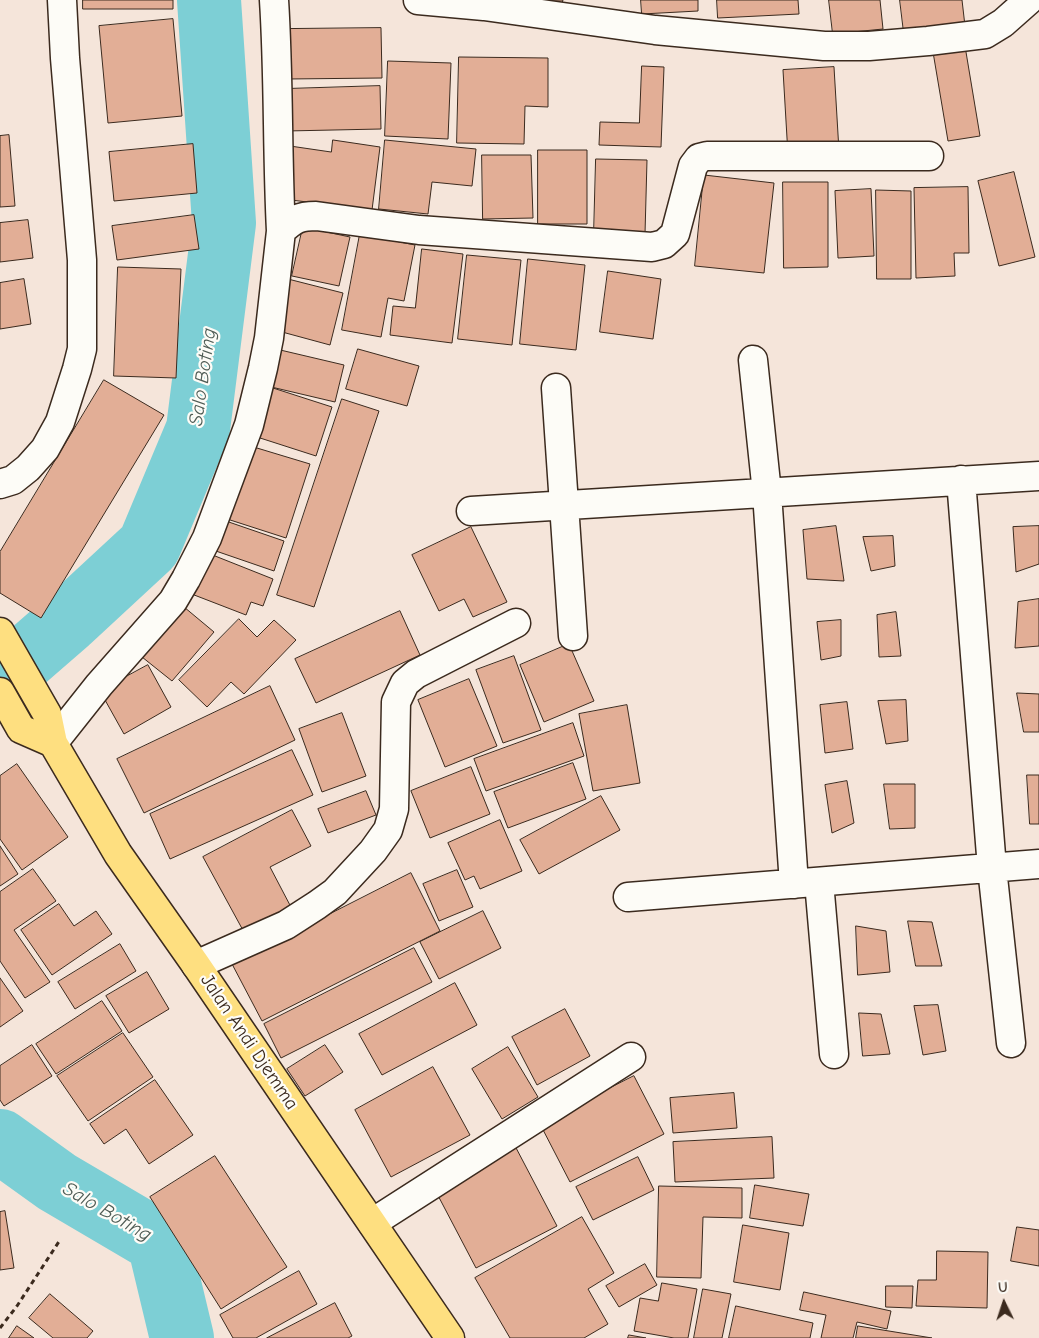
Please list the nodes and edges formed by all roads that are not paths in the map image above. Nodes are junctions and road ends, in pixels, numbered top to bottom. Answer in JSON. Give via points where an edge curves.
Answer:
{"nodes":[{"id":1,"x":62,"y":0,"type":"edge"},
{"id":2,"x":274,"y":0,"type":"edge"},
{"id":3,"x":418,"y":0,"type":"edge"},
{"id":4,"x":1029,"y":0,"type":"edge"},
{"id":5,"x":485,"y":3,"type":"edge"},
{"id":6,"x":929,"y":156,"type":"dead end"},
{"id":7,"x":282,"y":231,"type":"junction"},
{"id":8,"x":753,"y":360,"type":"dead end"},
{"id":9,"x":556,"y":388,"type":"dead end"},
{"id":10,"x":1039,"y":476,"type":"edge"},
{"id":11,"x":961,"y":480,"type":"junction"},
{"id":12,"x":0,"y":484,"type":"edge"},
{"id":13,"x":767,"y":494,"type":"junction"},
{"id":14,"x":564,"y":505,"type":"junction"},
{"id":15,"x":471,"y":511,"type":"dead end"},
{"id":16,"x":516,"y":623,"type":"dead end"},
{"id":17,"x":0,"y":632,"type":"edge"},
{"id":18,"x":573,"y":636,"type":"dead end"},
{"id":19,"x":0,"y":692,"type":"edge"},
{"id":20,"x":53,"y":743,"type":"junction"},
{"id":21,"x":1039,"y":864,"type":"edge"},
{"id":22,"x":992,"y":868,"type":"junction"},
{"id":23,"x":806,"y":883,"type":"junction"},
{"id":24,"x":628,"y":896,"type":"dead end"},
{"id":25,"x":196,"y":965,"type":"junction"},
{"id":26,"x":1011,"y":1043,"type":"dead end"},
{"id":27,"x":834,"y":1054,"type":"dead end"},
{"id":28,"x":631,"y":1057,"type":"dead end"},
{"id":29,"x":372,"y":1222,"type":"junction"},
{"id":30,"x":450,"y":1338,"type":"edge"}],
"edges":[{"from":1,"to":12,"type":"street","via":[[82,260],[82,348],[60,422],[45,449],[13,480]]},
{"from":2,"to":7,"type":"street"},
{"from":3,"to":5,"type":"street"},
{"from":4,"to":5,"type":"street","via":[[985,34],[860,46],[824,46],[655,30]]},
{"from":6,"to":7,"type":"street","via":[[699,158],[693,166],[675,234],[664,244],[652,247],[418,230],[316,216],[303,216]]},
{"from":7,"to":20,"type":"street","via":[[263,368],[249,425],[207,538],[172,601]]},
{"from":8,"to":13,"type":"street"},
{"from":9,"to":14,"type":"street"},
{"from":10,"to":11,"type":"street"},
{"from":11,"to":13,"type":"street"},
{"from":11,"to":22,"type":"street"},
{"from":13,"to":14,"type":"street"},
{"from":13,"to":23,"type":"street"},
{"from":14,"to":15,"type":"street"},
{"from":14,"to":18,"type":"street"},
{"from":16,"to":25,"type":"street","via":[[416,674],[405,683],[396,702],[394,809],[388,830],[348,879],[335,892],[286,925]]},
{"from":17,"to":20,"type":"highway","name":"Jalan Andi Djemma","via":[[47,714]]},
{"from":19,"to":20,"type":"highway","via":[[21,728]]},
{"from":20,"to":25,"type":"highway","name":"Jalan Andi Djemma","via":[[118,854]]},
{"from":21,"to":22,"type":"street"},
{"from":22,"to":23,"type":"street"},
{"from":22,"to":26,"type":"street"},
{"from":23,"to":24,"type":"street"},
{"from":23,"to":27,"type":"street"},
{"from":25,"to":29,"type":"highway","name":"Jalan Andi Djemma"},
{"from":28,"to":29,"type":"street"},
{"from":29,"to":30,"type":"highway","name":"Jalan Andi Djemma"}]}
